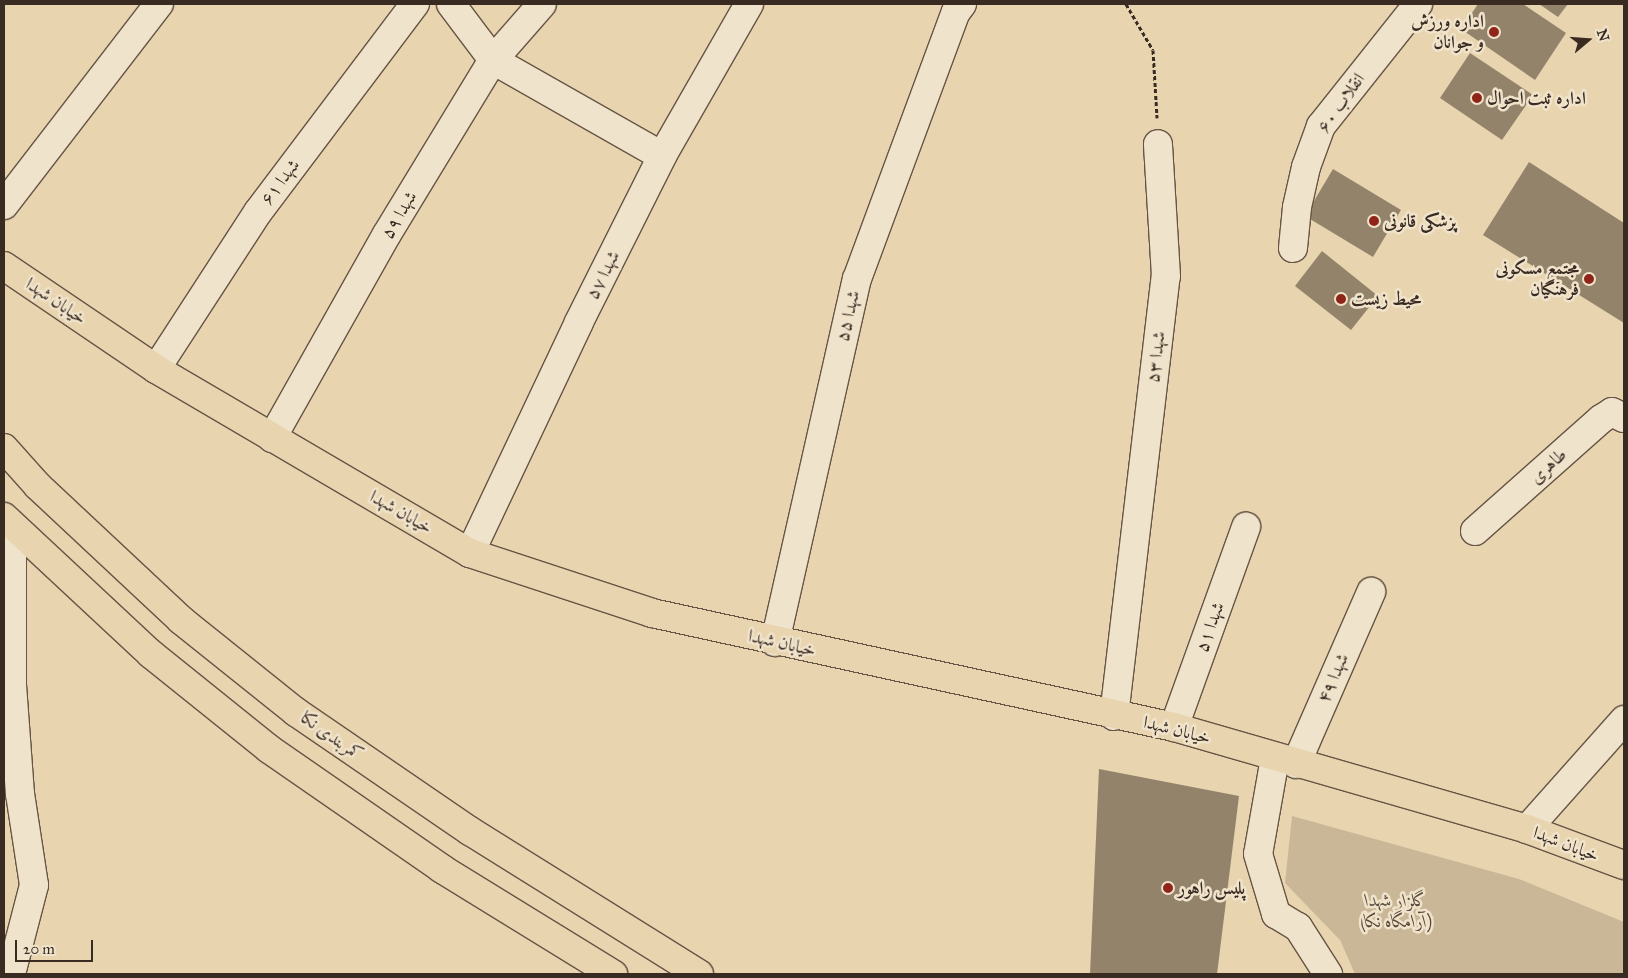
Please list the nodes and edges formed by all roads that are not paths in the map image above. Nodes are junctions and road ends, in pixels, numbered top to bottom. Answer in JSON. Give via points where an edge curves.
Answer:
{"nodes":[{"id":1,"x":159,"y":4,"type":"edge"},
{"id":2,"x":415,"y":4,"type":"edge"},
{"id":3,"x":451,"y":4,"type":"edge"},
{"id":4,"x":542,"y":4,"type":"edge"},
{"id":5,"x":749,"y":4,"type":"edge"},
{"id":6,"x":962,"y":4,"type":"edge"},
{"id":7,"x":1418,"y":4,"type":"edge"},
{"id":8,"x":493,"y":60,"type":"junction"},
{"id":9,"x":1158,"y":144,"type":"road end"},
{"id":10,"x":662,"y":156,"type":"junction"},
{"id":11,"x":4,"y":205,"type":"edge"},
{"id":12,"x":1293,"y":248,"type":"dead end"},
{"id":13,"x":4,"y":266,"type":"edge"},
{"id":14,"x":156,"y":369,"type":"junction"},
{"id":15,"x":1624,"y":418,"type":"edge"},
{"id":16,"x":272,"y":438,"type":"junction"},
{"id":17,"x":4,"y":448,"type":"edge"},
{"id":18,"x":1246,"y":527,"type":"dead end"},
{"id":19,"x":1475,"y":531,"type":"dead end"},
{"id":20,"x":6,"y":532,"type":"edge"},
{"id":21,"x":470,"y":553,"type":"junction"},
{"id":22,"x":1371,"y":592,"type":"dead end"},
{"id":23,"x":775,"y":642,"type":"junction"},
{"id":24,"x":1114,"y":716,"type":"junction"},
{"id":25,"x":1624,"y":720,"type":"edge"},
{"id":26,"x":1174,"y":727,"type":"junction"},
{"id":27,"x":1285,"y":761,"type":"junction"},
{"id":28,"x":1526,"y":829,"type":"junction"},
{"id":29,"x":1624,"y":866,"type":"edge"},
{"id":30,"x":11,"y":974,"type":"edge"},
{"id":31,"x":613,"y":974,"type":"edge"},
{"id":32,"x":699,"y":974,"type":"edge"},
{"id":33,"x":1328,"y":974,"type":"edge"}],
"edges":[{"from":1,"to":11,"type":"street"},
{"from":2,"to":14,"type":"street","name":"شهدا ۶۱","via":[[258,212]]},
{"from":3,"to":8,"type":"street"},
{"from":4,"to":8,"type":"street","name":"شهدا ۵۹"},
{"from":5,"to":10,"type":"street","name":"شهدا ۵۷"},
{"from":6,"to":23,"type":"street","name":"شهدا ۵۵","via":[[956,12],[857,279]]},
{"from":7,"to":12,"type":"street","name":"انقلاب ۶۰","via":[[1321,126],[1306,167],[1297,207]]},
{"from":8,"to":10,"type":"street"},
{"from":8,"to":16,"type":"street","name":"شهدا ۵۹","via":[[387,234]]},
{"from":9,"to":24,"type":"street","name":"شهدا ۵۳","via":[[1166,276]]},
{"from":10,"to":21,"type":"street","name":"شهدا ۵۷"},
{"from":13,"to":14,"type":"main road","name":"خیابان شهدا"},
{"from":14,"to":16,"type":"main road","name":"خیابان شهدا"},
{"from":15,"to":19,"type":"street","name":"طاهری","via":[[1612,412],[1601,419]]},
{"from":16,"to":21,"type":"main road","name":"خیابان شهدا"},
{"from":17,"to":32,"type":"main road","name":"کمربندی نکا","via":[[38,486],[181,620],[296,712],[470,831]]},
{"from":18,"to":26,"type":"street","name":"شهدا ۵۱"},
{"from":20,"to":30,"type":"street","via":[[20,794],[34,885]]},
{"from":20,"to":31,"type":"main road","via":[[78,586],[152,654],[269,750],[442,869]]},
{"from":21,"to":23,"type":"main road","name":"خیابان شهدا","via":[[652,614]]},
{"from":22,"to":27,"type":"street","name":"شهدا ۴۹"},
{"from":23,"to":24,"type":"main road","name":"خیابان شهدا"},
{"from":24,"to":26,"type":"main road","name":"خیابان شهدا"},
{"from":25,"to":28,"type":"street"},
{"from":26,"to":27,"type":"main road","name":"خیابان شهدا"},
{"from":27,"to":28,"type":"main road","name":"خیابان شهدا"},
{"from":27,"to":33,"type":"street","name":"شهدا ۴۹","via":[[1258,854],[1276,914],[1298,926]]},
{"from":28,"to":29,"type":"main road","name":"خیابان شهدا"}]}
